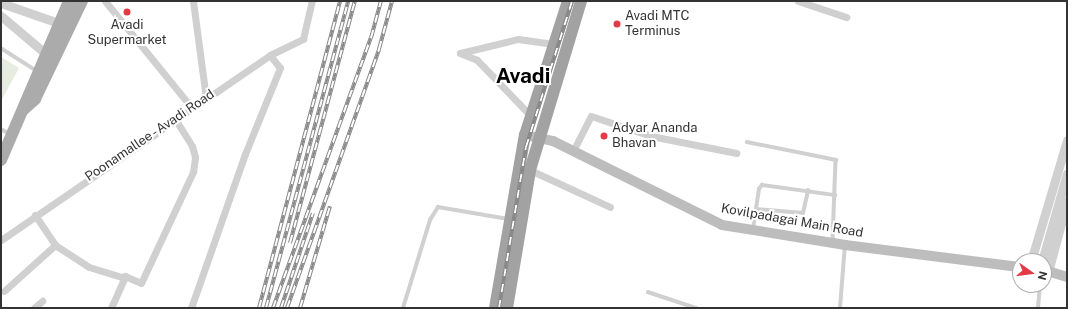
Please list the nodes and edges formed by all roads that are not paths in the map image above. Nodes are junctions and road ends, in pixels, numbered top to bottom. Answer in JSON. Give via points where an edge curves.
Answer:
{"nodes":[{"id":1,"x":69,"y":1,"type":"edge"},
{"id":2,"x":82,"y":1,"type":"edge"},
{"id":3,"x":105,"y":1,"type":"edge"},
{"id":4,"x":192,"y":1,"type":"edge"},
{"id":5,"x":312,"y":1,"type":"edge"},
{"id":6,"x":568,"y":1,"type":"edge"},
{"id":7,"x":581,"y":1,"type":"edge"},
{"id":8,"x":798,"y":1,"type":"edge"},
{"id":9,"x":1,"y":3,"type":"edge"},
{"id":10,"x":1,"y":16,"type":"edge"},
{"id":11,"x":846,"y":17,"type":"dead end"},
{"id":12,"x":63,"y":25,"type":"junction"},
{"id":13,"x":554,"y":44,"type":"junction"},
{"id":14,"x":1,"y":48,"type":"edge"},
{"id":15,"x":45,"y":53,"type":"junction"},
{"id":16,"x":270,"y":55,"type":"junction"},
{"id":17,"x":37,"y":71,"type":"junction"},
{"id":18,"x":206,"y":98,"type":"junction"},
{"id":19,"x":192,"y":108,"type":"junction"},
{"id":20,"x":24,"y":109,"type":"junction"},
{"id":21,"x":530,"y":115,"type":"junction"},
{"id":22,"x":175,"y":119,"type":"junction"},
{"id":23,"x":1,"y":129,"type":"edge"},
{"id":24,"x":13,"y":135,"type":"junction"},
{"id":25,"x":525,"y":135,"type":"junction"},
{"id":26,"x":539,"y":137,"type":"junction"},
{"id":27,"x":1067,"y":140,"type":"edge"},
{"id":28,"x":747,"y":142,"type":"dead end"},
{"id":29,"x":573,"y":151,"type":"junction"},
{"id":30,"x":736,"y":153,"type":"dead end"},
{"id":31,"x":1,"y":160,"type":"edge"},
{"id":32,"x":530,"y":170,"type":"junction"},
{"id":33,"x":1067,"y":173,"type":"edge"},
{"id":34,"x":808,"y":191,"type":"junction"},
{"id":35,"x":835,"y":195,"type":"junction"},
{"id":36,"x":1067,"y":201,"type":"edge"},
{"id":37,"x":610,"y":207,"type":"dead end"},
{"id":38,"x":756,"y":209,"type":"junction"},
{"id":39,"x":35,"y":215,"type":"junction"},
{"id":40,"x":515,"y":221,"type":"junction"},
{"id":41,"x":752,"y":230,"type":"junction"},
{"id":42,"x":1,"y":240,"type":"edge"},
{"id":43,"x":833,"y":243,"type":"junction"},
{"id":44,"x":56,"y":245,"type":"junction"},
{"id":45,"x":845,"y":245,"type":"junction"},
{"id":46,"x":1033,"y":253,"type":"edge"},
{"id":47,"x":1044,"y":253,"type":"edge"},
{"id":48,"x":1051,"y":253,"type":"edge"},
{"id":49,"x":1012,"y":266,"type":"edge"},
{"id":50,"x":1052,"y":273,"type":"edge"},
{"id":51,"x":1067,"y":277,"type":"edge"},
{"id":52,"x":124,"y":278,"type":"junction"},
{"id":53,"x":4,"y":290,"type":"dead end"},
{"id":54,"x":648,"y":292,"type":"dead end"},
{"id":55,"x":1039,"y":293,"type":"edge"},
{"id":56,"x":42,"y":301,"type":"dead end"},
{"id":57,"x":34,"y":308,"type":"edge"},
{"id":58,"x":111,"y":308,"type":"edge"},
{"id":59,"x":192,"y":308,"type":"edge"},
{"id":60,"x":403,"y":308,"type":"edge"},
{"id":61,"x":495,"y":308,"type":"edge"},
{"id":62,"x":507,"y":308,"type":"edge"},
{"id":63,"x":696,"y":308,"type":"edge"},
{"id":64,"x":840,"y":308,"type":"edge"},
{"id":65,"x":1038,"y":308,"type":"edge"}],
"edges":[{"from":1,"to":12,"type":"main road"},
{"from":2,"to":12,"type":"main road"},
{"from":3,"to":19,"type":"street"},
{"from":4,"to":18,"type":"street"},
{"from":5,"to":16,"type":"street","name":"Poonamallee - Avadi Road","via":[[303,39]]},
{"from":6,"to":13,"type":"highway"},
{"from":7,"to":26,"type":"highway"},
{"from":8,"to":11,"type":"street"},
{"from":9,"to":12,"type":"street"},
{"from":10,"to":15,"type":"street"},
{"from":12,"to":15,"type":"main road"},
{"from":12,"to":20,"type":"main road","via":[[35,99]]},
{"from":13,"to":21,"type":"highway"},
{"from":13,"to":21,"type":"street","via":[[518,39],[460,53],[477,60]]},
{"from":14,"to":17,"type":"lane"},
{"from":15,"to":17,"type":"main road"},
{"from":16,"to":18,"type":"street","name":"Poonamallee - Avadi Road"},
{"from":16,"to":59,"type":"street","via":[[280,68],[245,154]]},
{"from":17,"to":20,"type":"main road"},
{"from":18,"to":19,"type":"street","name":"Poonamallee - Avadi Road"},
{"from":19,"to":22,"type":"street","name":"Poonamallee - Avadi Road"},
{"from":20,"to":24,"type":"main road"},
{"from":21,"to":25,"type":"highway"},
{"from":22,"to":39,"type":"street","name":"Poonamallee - Avadi Road"},
{"from":22,"to":52,"type":"street","via":[[192,146],[195,157],[193,172],[141,283],[125,276]]},
{"from":23,"to":24,"type":"lane"},
{"from":24,"to":31,"type":"main road"},
{"from":25,"to":26,"type":"main road","name":"Kovilpadagai Main Road"},
{"from":25,"to":40,"type":"highway","via":[[518,166]]},
{"from":26,"to":29,"type":"main road","name":"Kovilpadagai Main Road"},
{"from":26,"to":32,"type":"highway"},
{"from":27,"to":46,"type":"street"},
{"from":28,"to":35,"type":"lane","via":[[834,158]]},
{"from":29,"to":30,"type":"street","via":[[591,116],[651,136]]},
{"from":29,"to":41,"type":"main road","name":"Kovilpadagai Main Road","via":[[722,225]]},
{"from":32,"to":37,"type":"street"},
{"from":32,"to":40,"type":"highway"},
{"from":33,"to":47,"type":"street"},
{"from":34,"to":35,"type":"lane"},
{"from":34,"to":38,"type":"lane","via":[[803,213]]},
{"from":34,"to":38,"type":"lane","via":[[762,185]]},
{"from":35,"to":43,"type":"lane"},
{"from":36,"to":48,"type":"street"},
{"from":38,"to":41,"type":"lane"},
{"from":39,"to":42,"type":"street","name":"Poonamallee - Avadi Road"},
{"from":39,"to":44,"type":"street"},
{"from":40,"to":60,"type":"lane","via":[[438,207],[430,220]]},
{"from":40,"to":61,"type":"highway"},
{"from":40,"to":62,"type":"highway"},
{"from":41,"to":43,"type":"main road","name":"Kovilpadagai Main Road"},
{"from":43,"to":45,"type":"main road","name":"Kovilpadagai Main Road"},
{"from":44,"to":52,"type":"street","via":[[88,267]]},
{"from":44,"to":53,"type":"street"},
{"from":45,"to":49,"type":"main road","name":"Kovilpadagai Main Road"},
{"from":45,"to":64,"type":"lane"},
{"from":50,"to":51,"type":"main road"},
{"from":52,"to":58,"type":"street"},
{"from":54,"to":63,"type":"lane"},
{"from":55,"to":65,"type":"lane"},
{"from":56,"to":57,"type":"street"}]}
